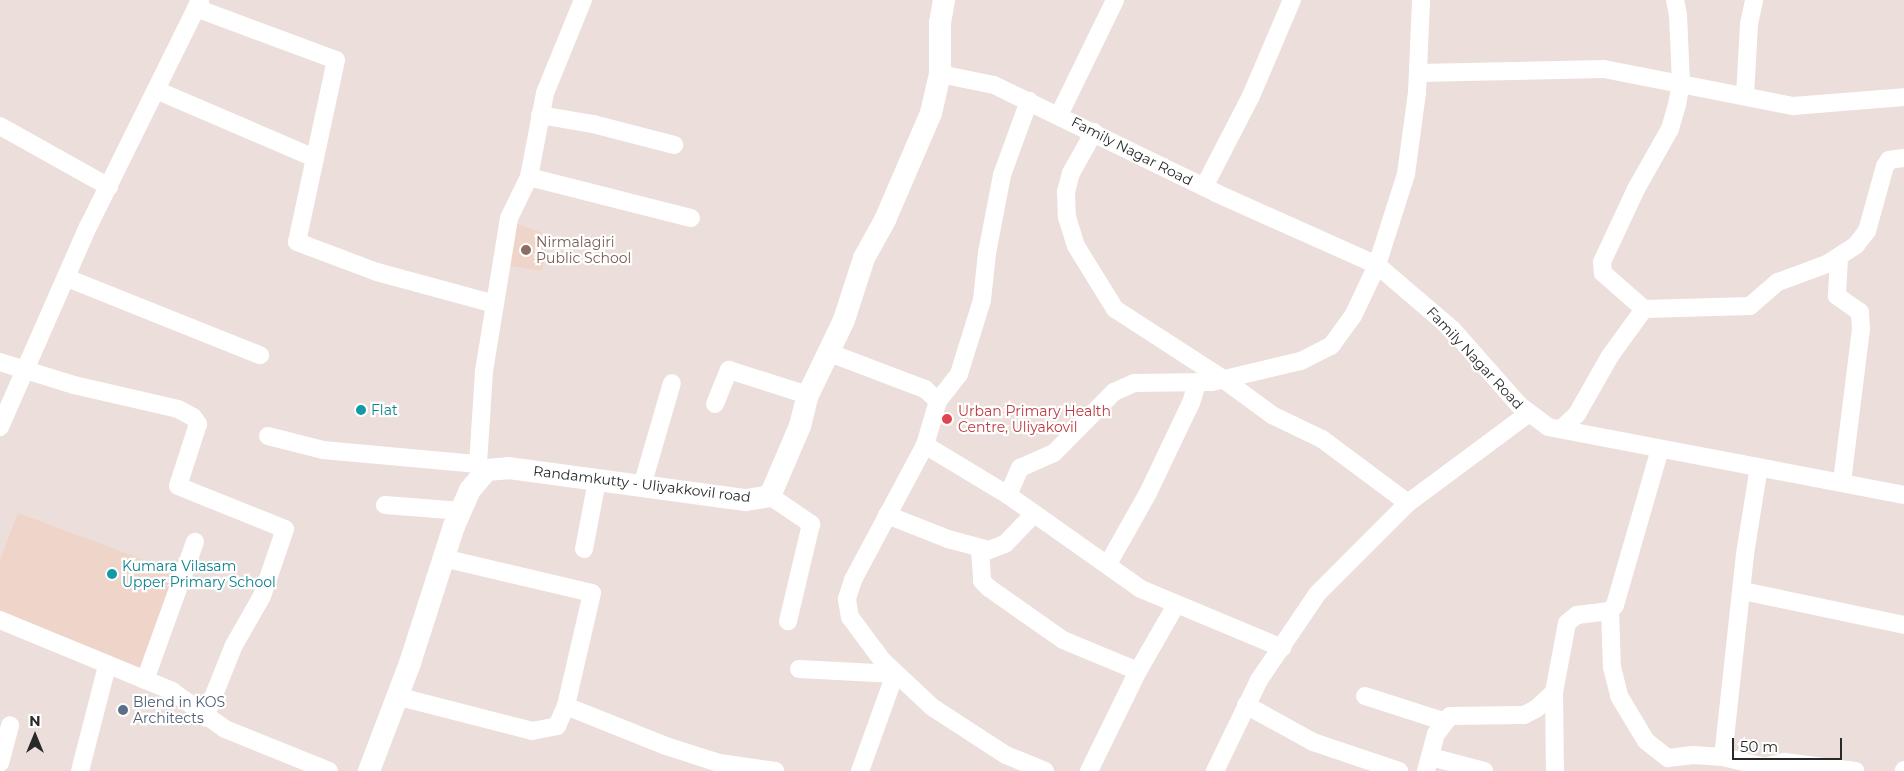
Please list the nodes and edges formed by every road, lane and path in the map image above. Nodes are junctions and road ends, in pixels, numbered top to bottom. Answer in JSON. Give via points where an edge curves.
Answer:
{"nodes":[{"id":1,"x":583,"y":0,"type":"edge"},
{"id":2,"x":944,"y":0,"type":"edge"},
{"id":3,"x":1115,"y":0,"type":"edge"},
{"id":4,"x":1292,"y":0,"type":"edge"},
{"id":5,"x":1421,"y":0,"type":"edge"},
{"id":6,"x":1674,"y":0,"type":"edge"},
{"id":7,"x":1754,"y":0,"type":"edge"},
{"id":8,"x":198,"y":4,"type":"edge"},
{"id":9,"x":1418,"y":73,"type":"junction"},
{"id":10,"x":940,"y":74,"type":"junction"},
{"id":11,"x":1681,"y":83,"type":"junction"},
{"id":12,"x":156,"y":90,"type":"junction"},
{"id":13,"x":1745,"y":96,"type":"junction"},
{"id":14,"x":1904,"y":97,"type":"edge"},
{"id":15,"x":1029,"y":101,"type":"junction"},
{"id":16,"x":540,"y":115,"type":"junction"},
{"id":17,"x":1059,"y":115,"type":"junction"},
{"id":18,"x":0,"y":126,"type":"edge"},
{"id":19,"x":1094,"y":132,"type":"junction"},
{"id":20,"x":674,"y":144,"type":"dead end"},
{"id":21,"x":315,"y":158,"type":"junction"},
{"id":22,"x":1904,"y":158,"type":"edge"},
{"id":23,"x":529,"y":177,"type":"junction"},
{"id":24,"x":109,"y":187,"type":"junction"},
{"id":25,"x":1204,"y":187,"type":"junction"},
{"id":26,"x":692,"y":218,"type":"dead end"},
{"id":27,"x":1839,"y":257,"type":"junction"},
{"id":28,"x":1377,"y":265,"type":"junction"},
{"id":29,"x":67,"y":278,"type":"junction"},
{"id":30,"x":495,"y":304,"type":"junction"},
{"id":31,"x":1644,"y":309,"type":"junction"},
{"id":32,"x":830,"y":352,"type":"junction"},
{"id":33,"x":260,"y":354,"type":"dead end"},
{"id":34,"x":0,"y":362,"type":"edge"},
{"id":35,"x":24,"y":369,"type":"junction"},
{"id":36,"x":1223,"y":379,"type":"junction"},
{"id":37,"x":672,"y":382,"type":"dead end"},
{"id":38,"x":1197,"y":382,"type":"junction"},
{"id":39,"x":808,"y":395,"type":"junction"},
{"id":40,"x":938,"y":401,"type":"junction"},
{"id":41,"x":715,"y":404,"type":"dead end"},
{"id":42,"x":1528,"y":414,"type":"junction"},
{"id":43,"x":0,"y":427,"type":"edge"},
{"id":44,"x":1561,"y":429,"type":"junction"},
{"id":45,"x":268,"y":436,"type":"dead end"},
{"id":46,"x":925,"y":445,"type":"junction"},
{"id":47,"x":1660,"y":448,"type":"junction"},
{"id":48,"x":482,"y":467,"type":"junction"},
{"id":49,"x":1758,"y":467,"type":"junction"},
{"id":50,"x":597,"y":481,"type":"junction"},
{"id":51,"x":1842,"y":482,"type":"junction"},
{"id":52,"x":642,"y":486,"type":"junction"},
{"id":53,"x":1008,"y":495,"type":"junction"},
{"id":54,"x":1904,"y":495,"type":"edge"},
{"id":55,"x":770,"y":496,"type":"junction"},
{"id":56,"x":1408,"y":503,"type":"junction"},
{"id":57,"x":385,"y":504,"type":"dead end"},
{"id":58,"x":462,"y":511,"type":"junction"},
{"id":59,"x":1034,"y":514,"type":"junction"},
{"id":60,"x":887,"y":515,"type":"junction"},
{"id":61,"x":195,"y":542,"type":"dead end"},
{"id":62,"x":584,"y":549,"type":"dead end"},
{"id":63,"x":980,"y":549,"type":"junction"},
{"id":64,"x":443,"y":558,"type":"junction"},
{"id":65,"x":1108,"y":564,"type":"junction"},
{"id":66,"x":1743,"y":591,"type":"junction"},
{"id":67,"x":1176,"y":605,"type":"junction"},
{"id":68,"x":1610,"y":611,"type":"junction"},
{"id":69,"x":0,"y":620,"type":"edge"},
{"id":70,"x":788,"y":621,"type":"dead end"},
{"id":71,"x":1904,"y":625,"type":"edge"},
{"id":72,"x":1282,"y":648,"type":"junction"},
{"id":73,"x":107,"y":666,"type":"junction"},
{"id":74,"x":799,"y":670,"type":"dead end"},
{"id":75,"x":1138,"y":671,"type":"junction"},
{"id":76,"x":895,"y":674,"type":"junction"},
{"id":77,"x":145,"y":680,"type":"junction"},
{"id":78,"x":1554,"y":692,"type":"junction"},
{"id":79,"x":396,"y":696,"type":"junction"},
{"id":80,"x":1365,"y":696,"type":"dead end"},
{"id":81,"x":1246,"y":705,"type":"junction"},
{"id":82,"x":566,"y":706,"type":"junction"},
{"id":83,"x":205,"y":717,"type":"junction"},
{"id":84,"x":1443,"y":721,"type":"junction"},
{"id":85,"x":10,"y":724,"type":"dead end"},
{"id":86,"x":1723,"y":757,"type":"junction"},
{"id":87,"x":0,"y":763,"type":"edge"},
{"id":88,"x":1428,"y":764,"type":"edge"},
{"id":89,"x":1667,"y":765,"type":"edge"},
{"id":90,"x":1218,"y":768,"type":"edge"},
{"id":91,"x":1764,"y":769,"type":"edge"},
{"id":92,"x":80,"y":771,"type":"edge"},
{"id":93,"x":329,"y":771,"type":"edge"},
{"id":94,"x":369,"y":771,"type":"edge"},
{"id":95,"x":775,"y":771,"type":"edge"},
{"id":96,"x":860,"y":771,"type":"edge"},
{"id":97,"x":1042,"y":771,"type":"edge"},
{"id":98,"x":1089,"y":771,"type":"edge"},
{"id":99,"x":1400,"y":771,"type":"edge"},
{"id":100,"x":1484,"y":771,"type":"edge"},
{"id":101,"x":1555,"y":771,"type":"edge"},
{"id":102,"x":1855,"y":771,"type":"edge"}],
"edges":[{"from":1,"to":16,"type":"street","via":[[545,93]]},
{"from":2,"to":10,"type":"street","name":"Randamkutty - Uliyakkovil road","via":[[940,23]]},
{"from":3,"to":17,"type":"street"},
{"from":4,"to":25,"type":"street","via":[[1251,96]]},
{"from":5,"to":9,"type":"street"},
{"from":6,"to":11,"type":"street","via":[[1678,15]]},
{"from":7,"to":13,"type":"street","via":[[1749,24]]},
{"from":8,"to":12,"type":"street"},
{"from":8,"to":21,"type":"street","via":[[336,60]]},
{"from":9,"to":11,"type":"street","via":[[1604,68]]},
{"from":9,"to":28,"type":"street","via":[[1406,174]]},
{"from":10,"to":15,"type":"street","name":"Family Nagar Road","via":[[994,85]]},
{"from":10,"to":32,"type":"street","name":"Randamkutty - Uliyakkovil road","via":[[931,113],[885,220],[864,258]]},
{"from":11,"to":13,"type":"street"},
{"from":11,"to":31,"type":"street","via":[[1670,129],[1636,189],[1602,262],[1602,273]]},
{"from":12,"to":21,"type":"street"},
{"from":12,"to":24,"type":"street"},
{"from":13,"to":14,"type":"street","via":[[1793,106]]},
{"from":15,"to":17,"type":"street","name":"Family Nagar Road"},
{"from":15,"to":40,"type":"street","via":[[999,191],[982,300],[959,374]]},
{"from":16,"to":20,"type":"street"},
{"from":16,"to":23,"type":"street"},
{"from":17,"to":19,"type":"street","name":"Family Nagar Road"},
{"from":18,"to":24,"type":"street"},
{"from":19,"to":25,"type":"street","name":"Family Nagar Road"},
{"from":19,"to":36,"type":"street","via":[[1070,173],[1066,192],[1067,217],[1076,246],[1115,309]]},
{"from":21,"to":30,"type":"street","via":[[297,242],[377,272]]},
{"from":22,"to":27,"type":"street","via":[[1889,160],[1867,232]]},
{"from":23,"to":26,"type":"street"},
{"from":23,"to":30,"type":"street","via":[[509,218]]},
{"from":24,"to":29,"type":"street"},
{"from":25,"to":28,"type":"street","name":"Family Nagar Road"},
{"from":27,"to":31,"type":"street","via":[[1778,282],[1750,306]]},
{"from":27,"to":51,"type":"street","via":[[1837,296],[1860,312]]},
{"from":28,"to":36,"type":"street","via":[[1353,316],[1332,346],[1301,361]]},
{"from":28,"to":42,"type":"street","name":"Family Nagar Road","via":[[1452,329]]},
{"from":29,"to":33,"type":"street"},
{"from":29,"to":35,"type":"street","via":[[39,344]]},
{"from":30,"to":48,"type":"street","via":[[484,371]]},
{"from":31,"to":44,"type":"street","via":[[1610,356],[1577,414]]},
{"from":32,"to":39,"type":"street","name":"Randamkutty - Uliyakkovil road"},
{"from":32,"to":40,"type":"street","via":[[925,389]]},
{"from":34,"to":35,"type":"street"},
{"from":35,"to":43,"type":"street"},
{"from":35,"to":83,"type":"street","via":[[74,385],[178,409],[193,417],[198,424],[178,486],[286,529],[262,596],[230,653]]},
{"from":36,"to":38,"type":"street"},
{"from":36,"to":56,"type":"street","via":[[1272,415],[1322,439]]},
{"from":37,"to":52,"type":"street"},
{"from":38,"to":53,"type":"street","via":[[1134,384],[1114,392],[1054,453],[1020,468]]},
{"from":38,"to":65,"type":"street","via":[[1191,403],[1148,493]]},
{"from":39,"to":41,"type":"street","via":[[729,370]]},
{"from":39,"to":55,"type":"street","name":"Randamkutty - Uliyakkovil road","via":[[800,426]]},
{"from":40,"to":46,"type":"street"},
{"from":42,"to":44,"type":"street","name":"Family Nagar Road","via":[[1548,427]]},
{"from":42,"to":56,"type":"street"},
{"from":44,"to":47,"type":"street","name":"Family Nagar Road"},
{"from":45,"to":48,"type":"street","via":[[323,450]]},
{"from":46,"to":53,"type":"street"},
{"from":46,"to":60,"type":"street"},
{"from":47,"to":49,"type":"street","name":"Family Nagar Road"},
{"from":47,"to":68,"type":"street","via":[[1615,605]]},
{"from":48,"to":50,"type":"street","name":"Randamkutty - Uliyakkovil road"},
{"from":48,"to":58,"type":"street"},
{"from":49,"to":51,"type":"street","name":"Family Nagar Road"},
{"from":49,"to":66,"type":"street"},
{"from":50,"to":52,"type":"street","name":"Randamkutty - Uliyakkovil road"},
{"from":50,"to":62,"type":"street"},
{"from":51,"to":54,"type":"street","name":"Family Nagar Road"},
{"from":52,"to":55,"type":"street","name":"Randamkutty - Uliyakkovil road","via":[[746,500]]},
{"from":53,"to":59,"type":"street"},
{"from":55,"to":70,"type":"street","via":[[811,524]]},
{"from":56,"to":72,"type":"street","via":[[1318,593]]},
{"from":57,"to":58,"type":"street"},
{"from":58,"to":64,"type":"street"},
{"from":59,"to":63,"type":"street","via":[[1005,544],[989,550]]},
{"from":59,"to":65,"type":"street"},
{"from":60,"to":63,"type":"street"},
{"from":60,"to":76,"type":"street","via":[[853,580],[847,606],[857,631]]},
{"from":61,"to":77,"type":"street"},
{"from":63,"to":75,"type":"street","via":[[982,581],[989,588],[1063,640]]},
{"from":64,"to":79,"type":"street"},
{"from":64,"to":82,"type":"street","via":[[592,593]]},
{"from":65,"to":67,"type":"street","via":[[1122,578]]},
{"from":66,"to":71,"type":"street"},
{"from":66,"to":86,"type":"street"},
{"from":67,"to":72,"type":"street"},
{"from":67,"to":75,"type":"street"},
{"from":68,"to":78,"type":"street","via":[[1577,615],[1567,623]]},
{"from":68,"to":89,"type":"street","via":[[1612,666],[1619,696],[1646,741]]},
{"from":69,"to":73,"type":"street"},
{"from":72,"to":81,"type":"street"},
{"from":73,"to":77,"type":"street"},
{"from":73,"to":92,"type":"street"},
{"from":74,"to":76,"type":"street"},
{"from":75,"to":98,"type":"street"},
{"from":76,"to":96,"type":"street"},
{"from":76,"to":97,"type":"street","via":[[932,707],[1006,755]]},
{"from":77,"to":83,"type":"street","via":[[172,691]]},
{"from":78,"to":84,"type":"street","via":[[1536,709],[1524,715],[1462,714]]},
{"from":78,"to":101,"type":"street"},
{"from":79,"to":82,"type":"street","via":[[532,731],[557,726]]},
{"from":79,"to":94,"type":"street"},
{"from":80,"to":84,"type":"street"},
{"from":81,"to":90,"type":"street"},
{"from":81,"to":99,"type":"street","via":[[1313,742]]},
{"from":82,"to":95,"type":"street","via":[[666,746],[719,762]]},
{"from":83,"to":93,"type":"street","via":[[233,733]]},
{"from":84,"to":88,"type":"street"},
{"from":85,"to":87,"type":"street"},
{"from":86,"to":89,"type":"street","via":[[1693,755]]},
{"from":86,"to":91,"type":"street"},
{"from":88,"to":100,"type":"street"},
{"from":91,"to":102,"type":"street","via":[[1784,762],[1801,762]]}]}
